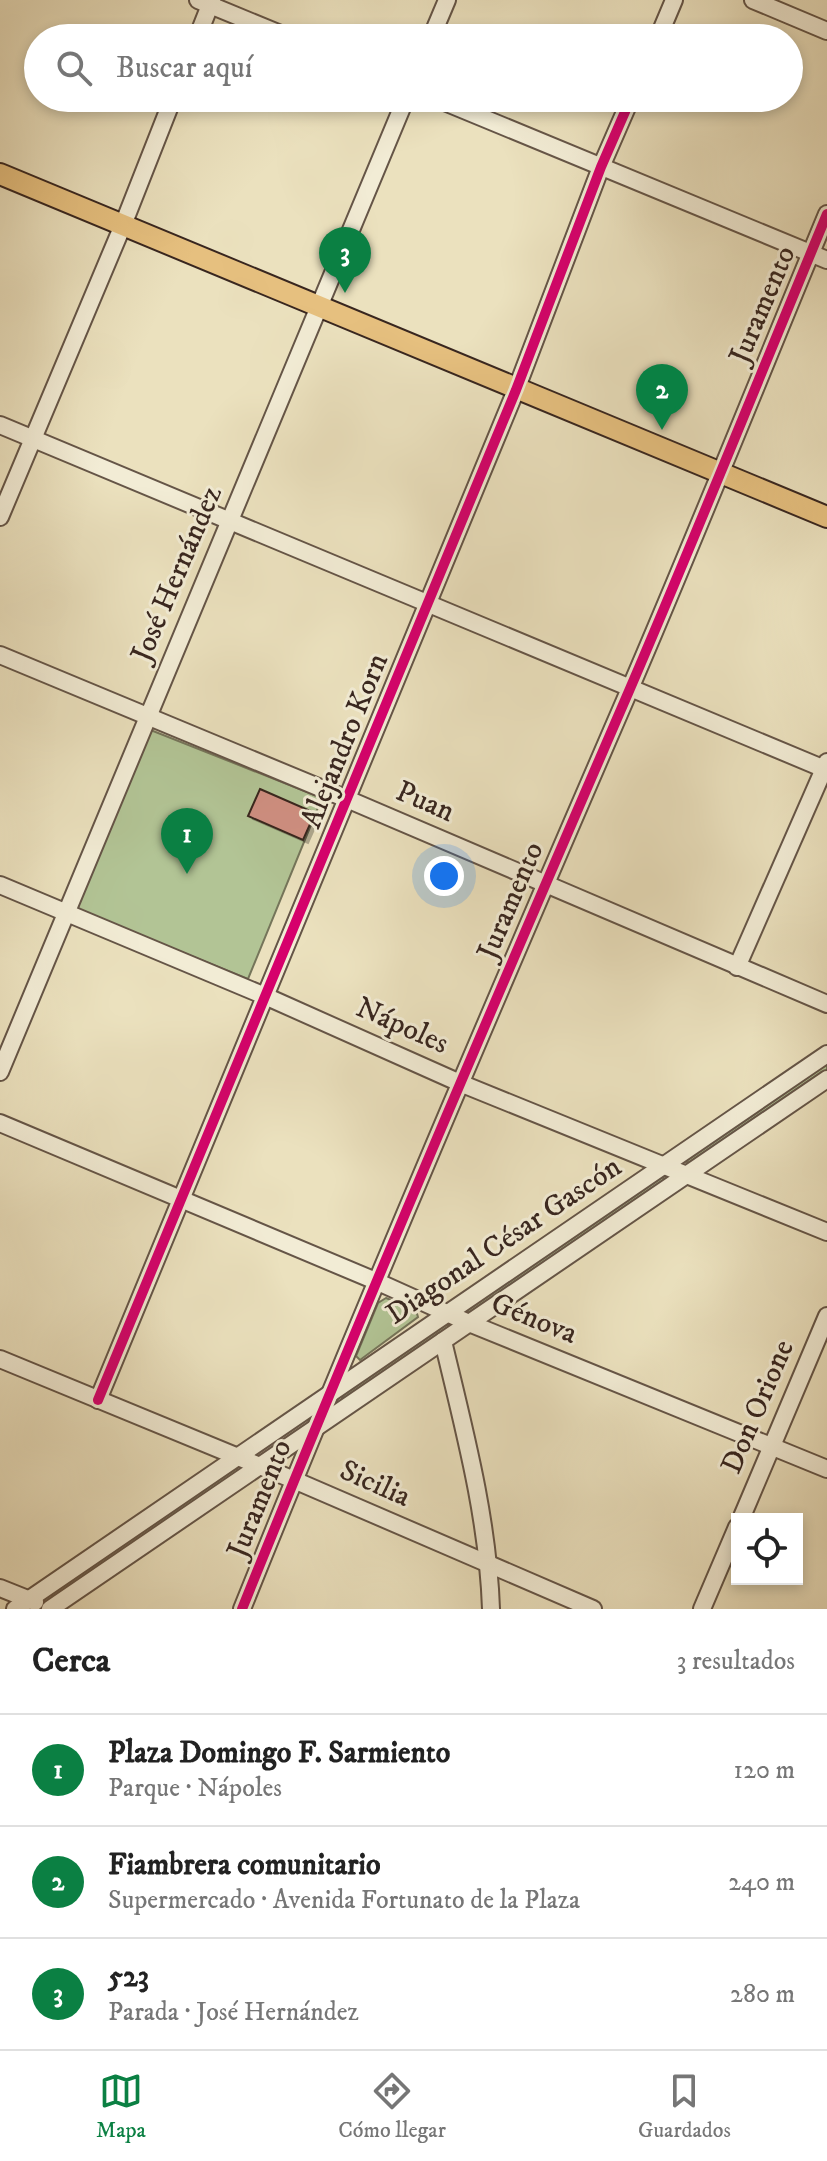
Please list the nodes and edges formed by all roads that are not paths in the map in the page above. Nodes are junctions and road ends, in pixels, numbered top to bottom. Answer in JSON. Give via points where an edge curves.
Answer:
{"nodes":[{"id":1,"x":447,"y":0,"type":"edge"},
{"id":2,"x":674,"y":0,"type":"edge"},
{"id":3,"x":753,"y":0,"type":"edge"},
{"id":4,"x":207,"y":2,"type":"edge"},
{"id":5,"x":201,"y":24,"type":"edge"},
{"id":6,"x":258,"y":24,"type":"edge"},
{"id":7,"x":437,"y":24,"type":"edge"},
{"id":8,"x":664,"y":24,"type":"edge"},
{"id":9,"x":827,"y":31,"type":"edge"},
{"id":10,"x":167,"y":112,"type":"edge"},
{"id":11,"x":400,"y":112,"type":"edge"},
{"id":12,"x":469,"y":112,"type":"edge"},
{"id":13,"x":625,"y":112,"type":"edge"},
{"id":14,"x":601,"y":167,"type":"junction"},
{"id":15,"x":0,"y":174,"type":"edge"},
{"id":16,"x":827,"y":214,"type":"edge"},
{"id":17,"x":123,"y":225,"type":"junction"},
{"id":18,"x":810,"y":254,"type":"junction"},
{"id":19,"x":827,"y":260,"type":"edge"},
{"id":20,"x":319,"y":307,"type":"junction"},
{"id":21,"x":516,"y":390,"type":"junction"},
{"id":22,"x":0,"y":425,"type":"edge"},
{"id":23,"x":33,"y":439,"type":"junction"},
{"id":24,"x":720,"y":473,"type":"junction"},
{"id":25,"x":0,"y":517,"type":"edge"},
{"id":26,"x":827,"y":517,"type":"edge"},
{"id":27,"x":230,"y":521,"type":"junction"},
{"id":28,"x":427,"y":604,"type":"junction"},
{"id":29,"x":0,"y":655,"type":"edge"},
{"id":30,"x":630,"y":688,"type":"junction"},
{"id":31,"x":148,"y":716,"type":"junction"},
{"id":32,"x":826,"y":767,"type":"edge"},
{"id":33,"x":347,"y":799,"type":"junction"},
{"id":34,"x":544,"y":884,"type":"junction"},
{"id":35,"x":0,"y":885,"type":"edge"},
{"id":36,"x":66,"y":913,"type":"junction"},
{"id":37,"x":737,"y":967,"type":"junction"},
{"id":38,"x":265,"y":996,"type":"junction"},
{"id":39,"x":827,"y":1004,"type":"edge"},
{"id":40,"x":827,"y":1054,"type":"edge"},
{"id":41,"x":0,"y":1072,"type":"edge"},
{"id":42,"x":827,"y":1079,"type":"edge"},
{"id":43,"x":460,"y":1083,"type":"junction"},
{"id":44,"x":0,"y":1123,"type":"edge"},
{"id":45,"x":664,"y":1165,"type":"junction"},
{"id":46,"x":687,"y":1175,"type":"junction"},
{"id":47,"x":181,"y":1199,"type":"junction"},
{"id":48,"x":827,"y":1232,"type":"edge"},
{"id":49,"x":378,"y":1282,"type":"junction"},
{"id":50,"x":447,"y":1314,"type":"junction"},
{"id":51,"x":827,"y":1316,"type":"edge"},
{"id":52,"x":469,"y":1323,"type":"junction"},
{"id":53,"x":443,"y":1341,"type":"junction"},
{"id":54,"x":0,"y":1359,"type":"edge"},
{"id":55,"x":329,"y":1394,"type":"junction"},
{"id":56,"x":98,"y":1400,"type":"junction"},
{"id":57,"x":315,"y":1428,"type":"junction"},
{"id":58,"x":772,"y":1446,"type":"junction"},
{"id":59,"x":237,"y":1457,"type":"junction"},
{"id":60,"x":259,"y":1466,"type":"junction"},
{"id":61,"x":827,"y":1469,"type":"edge"},
{"id":62,"x":294,"y":1480,"type":"junction"},
{"id":63,"x":744,"y":1513,"type":"edge"},
{"id":64,"x":731,"y":1541,"type":"edge"},
{"id":65,"x":489,"y":1565,"type":"junction"},
{"id":66,"x":0,"y":1588,"type":"edge"},
{"id":67,"x":21,"y":1604,"type":"edge"},
{"id":68,"x":50,"y":1609,"type":"edge"},
{"id":69,"x":242,"y":1609,"type":"edge"},
{"id":70,"x":491,"y":1609,"type":"edge"},
{"id":71,"x":593,"y":1609,"type":"edge"},
{"id":72,"x":702,"y":1609,"type":"edge"}],
"edges":[{"from":1,"to":7,"type":"street"},
{"from":2,"to":8,"type":"street"},
{"from":3,"to":9,"type":"street"},
{"from":4,"to":5,"type":"street"},
{"from":4,"to":6,"type":"street"},
{"from":10,"to":17,"type":"street"},
{"from":11,"to":20,"type":"street","name":"José Hernández"},
{"from":12,"to":14,"type":"street"},
{"from":13,"to":14,"type":"street","name":"Alejandro Korn"},
{"from":14,"to":18,"type":"street"},
{"from":14,"to":21,"type":"street","name":"Alejandro Korn"},
{"from":15,"to":17,"type":"main road"},
{"from":16,"to":18,"type":"street","name":"Juramento"},
{"from":17,"to":20,"type":"main road"},
{"from":17,"to":23,"type":"street"},
{"from":18,"to":19,"type":"street"},
{"from":18,"to":24,"type":"street","name":"Juramento"},
{"from":20,"to":21,"type":"main road"},
{"from":20,"to":27,"type":"street","name":"José Hernández"},
{"from":21,"to":24,"type":"main road"},
{"from":21,"to":28,"type":"street","name":"Alejandro Korn"},
{"from":22,"to":23,"type":"street"},
{"from":23,"to":25,"type":"street"},
{"from":23,"to":27,"type":"street"},
{"from":24,"to":26,"type":"main road"},
{"from":24,"to":30,"type":"street","name":"Juramento"},
{"from":27,"to":28,"type":"street"},
{"from":27,"to":31,"type":"street","name":"José Hernández"},
{"from":28,"to":30,"type":"street"},
{"from":28,"to":33,"type":"street","name":"Alejandro Korn"},
{"from":29,"to":31,"type":"street","name":"Puan"},
{"from":30,"to":32,"type":"street"},
{"from":30,"to":34,"type":"street","name":"Juramento"},
{"from":31,"to":33,"type":"street","name":"Puan"},
{"from":31,"to":36,"type":"street","name":"José Hernández"},
{"from":32,"to":37,"type":"street"},
{"from":33,"to":34,"type":"street","name":"Puan"},
{"from":33,"to":38,"type":"street","name":"Alejandro Korn"},
{"from":34,"to":37,"type":"street","name":"Puan"},
{"from":34,"to":43,"type":"street","name":"Juramento"},
{"from":35,"to":36,"type":"street","name":"Nápoles"},
{"from":36,"to":38,"type":"street","name":"Nápoles"},
{"from":36,"to":41,"type":"street","name":"José Hernández"},
{"from":37,"to":39,"type":"street","name":"Puan"},
{"from":38,"to":43,"type":"street","name":"Nápoles"},
{"from":38,"to":47,"type":"street","name":"Alejandro Korn"},
{"from":40,"to":45,"type":"street","name":"Diagonal César Gascón"},
{"from":42,"to":46,"type":"street","name":"Diagonal César Gascón"},
{"from":43,"to":45,"type":"street","name":"Nápoles"},
{"from":43,"to":49,"type":"street","name":"Juramento"},
{"from":44,"to":47,"type":"street","name":"Génova"},
{"from":45,"to":46,"type":"street","name":"Nápoles"},
{"from":45,"to":50,"type":"street","name":"Diagonal César Gascón"},
{"from":46,"to":48,"type":"street","name":"Nápoles"},
{"from":46,"to":52,"type":"street","name":"Diagonal César Gascón"},
{"from":47,"to":49,"type":"street","name":"Génova"},
{"from":47,"to":56,"type":"street","name":"Alejandro Korn"},
{"from":49,"to":50,"type":"street","name":"Génova"},
{"from":49,"to":55,"type":"street","name":"Juramento"},
{"from":50,"to":52,"type":"street","name":"Génova"},
{"from":50,"to":55,"type":"street","name":"Diagonal César Gascón"},
{"from":51,"to":58,"type":"street","name":"Don Orione"},
{"from":52,"to":53,"type":"street","name":"Diagonal César Gascón"},
{"from":52,"to":58,"type":"street","name":"Génova"},
{"from":53,"to":57,"type":"street","name":"Diagonal César Gascón"},
{"from":53,"to":65,"type":"street","via":[[479,1496]]},
{"from":54,"to":56,"type":"street","name":"Sicilia"},
{"from":55,"to":57,"type":"street","name":"Juramento"},
{"from":55,"to":59,"type":"street","name":"Diagonal César Gascón"},
{"from":56,"to":59,"type":"street","name":"Sicilia"},
{"from":57,"to":60,"type":"street","name":"Diagonal César Gascón"},
{"from":57,"to":62,"type":"street","name":"Juramento"},
{"from":58,"to":61,"type":"street","name":"Génova"},
{"from":58,"to":63,"type":"street","name":"Don Orione"},
{"from":59,"to":60,"type":"street","name":"Sicilia"},
{"from":59,"to":67,"type":"street","name":"Diagonal César Gascón"},
{"from":60,"to":62,"type":"street","name":"Sicilia"},
{"from":60,"to":68,"type":"street","name":"Diagonal César Gascón"},
{"from":62,"to":65,"type":"street","name":"Sicilia"},
{"from":62,"to":69,"type":"street","name":"Juramento"},
{"from":64,"to":72,"type":"street"},
{"from":65,"to":70,"type":"street"},
{"from":65,"to":71,"type":"street","name":"Sicilia"},
{"from":66,"to":67,"type":"street"},
{"from":67,"to":68,"type":"street"}]}
